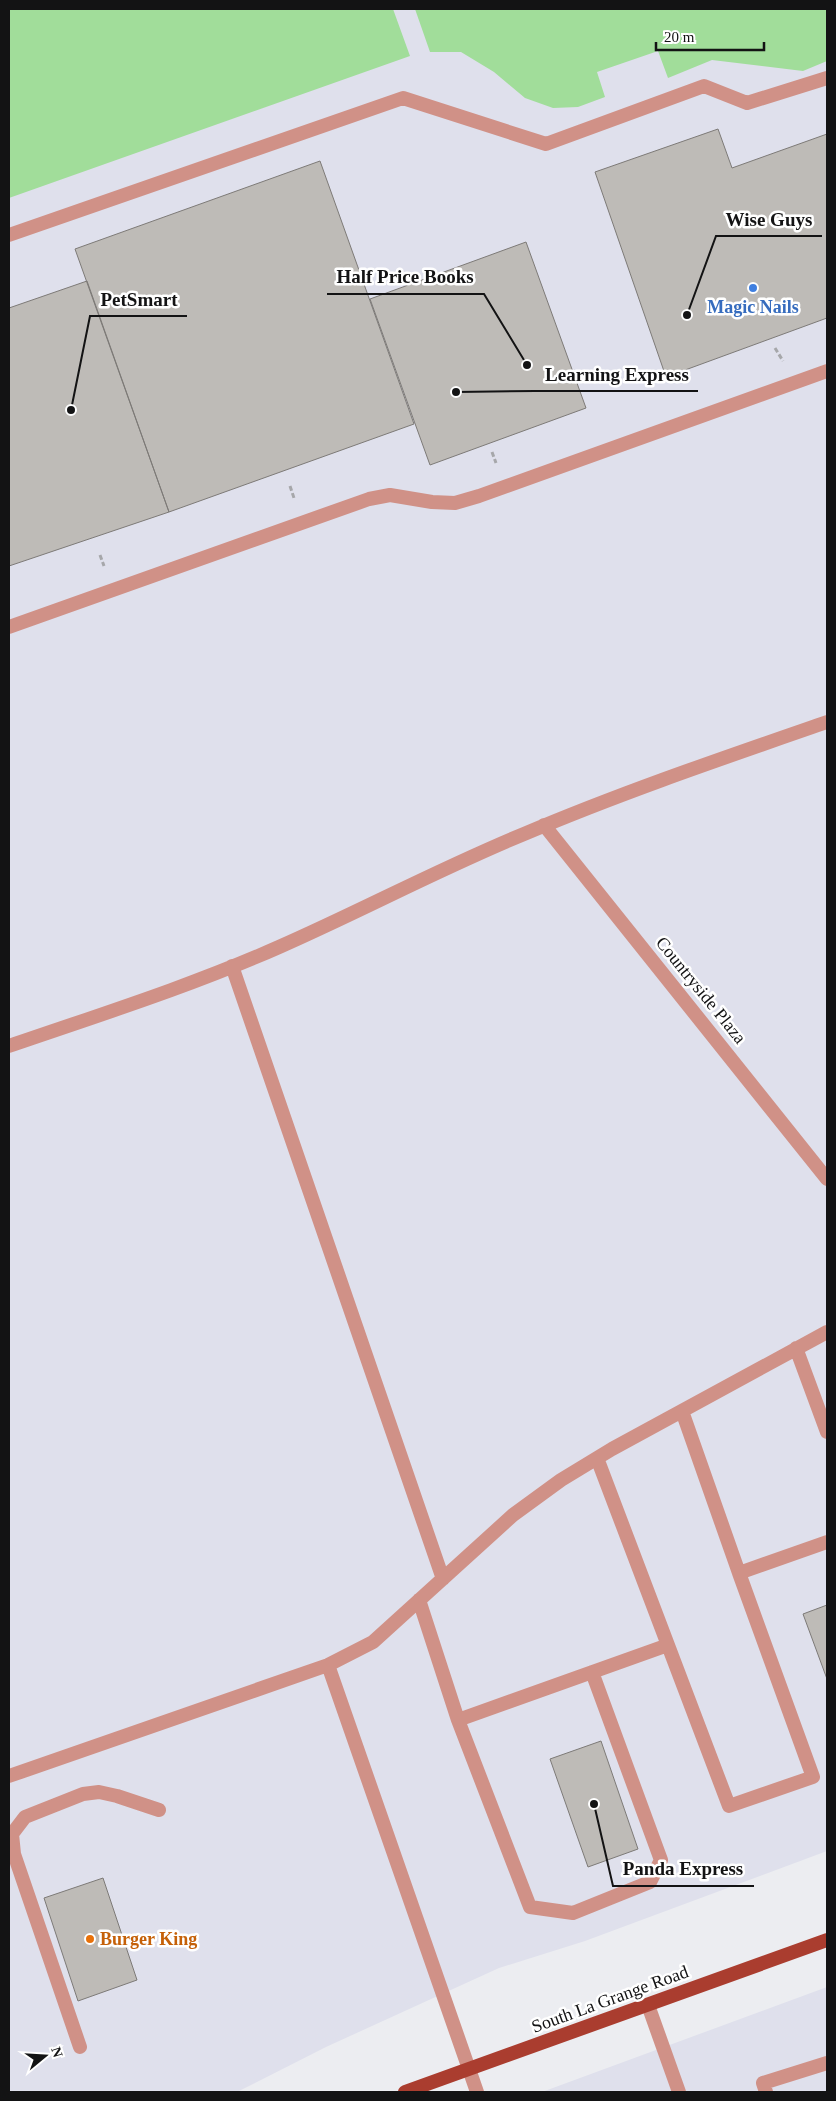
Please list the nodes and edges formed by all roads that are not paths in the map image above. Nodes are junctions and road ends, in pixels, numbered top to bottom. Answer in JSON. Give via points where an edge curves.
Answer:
{"nodes":[{"id":1,"x":827,"y":78,"type":"edge"},
{"id":2,"x":9,"y":235,"type":"edge"},
{"id":3,"x":827,"y":370,"type":"edge"},
{"id":4,"x":9,"y":627,"type":"edge"},
{"id":5,"x":827,"y":722,"type":"edge"},
{"id":6,"x":544,"y":825,"type":"junction"},
{"id":7,"x":232,"y":966,"type":"junction"},
{"id":8,"x":9,"y":1046,"type":"edge"},
{"id":9,"x":827,"y":1179,"type":"edge"},
{"id":10,"x":827,"y":1332,"type":"edge"},
{"id":11,"x":796,"y":1348,"type":"junction"},
{"id":12,"x":682,"y":1410,"type":"junction"},
{"id":13,"x":827,"y":1432,"type":"edge"},
{"id":14,"x":597,"y":1458,"type":"junction"},
{"id":15,"x":827,"y":1542,"type":"edge"},
{"id":16,"x":739,"y":1573,"type":"junction"},
{"id":17,"x":443,"y":1579,"type":"junction"},
{"id":18,"x":419,"y":1600,"type":"junction"},
{"id":19,"x":668,"y":1645,"type":"junction"},
{"id":20,"x":328,"y":1665,"type":"junction"},
{"id":21,"x":592,"y":1672,"type":"junction"},
{"id":22,"x":458,"y":1720,"type":"junction"},
{"id":23,"x":9,"y":1776,"type":"edge"},
{"id":24,"x":159,"y":1810,"type":"dead end"},
{"id":25,"x":827,"y":1940,"type":"edge"},
{"id":26,"x":648,"y":2005,"type":"junction"},
{"id":27,"x":80,"y":2047,"type":"dead end"},
{"id":28,"x":827,"y":2063,"type":"edge"},
{"id":29,"x":469,"y":2069,"type":"junction"},
{"id":30,"x":405,"y":2092,"type":"edge"},
{"id":31,"x":477,"y":2092,"type":"edge"},
{"id":32,"x":679,"y":2092,"type":"edge"},
{"id":33,"x":766,"y":2092,"type":"edge"}],
"edges":[{"from":1,"to":2,"type":"lane","via":[[747,103],[704,86],[546,144],[404,98]]},
{"from":3,"to":4,"type":"lane","via":[[479,496],[455,503],[390,495],[369,499]]},
{"from":5,"to":6,"type":"lane"},
{"from":6,"to":7,"type":"lane"},
{"from":6,"to":9,"type":"lane","name":"Countryside Plaza"},
{"from":7,"to":8,"type":"lane"},
{"from":7,"to":17,"type":"lane"},
{"from":10,"to":11,"type":"lane"},
{"from":11,"to":12,"type":"lane"},
{"from":11,"to":13,"type":"lane"},
{"from":12,"to":14,"type":"lane"},
{"from":12,"to":16,"type":"lane"},
{"from":14,"to":17,"type":"lane","via":[[513,1515]]},
{"from":14,"to":19,"type":"lane"},
{"from":15,"to":16,"type":"lane"},
{"from":16,"to":19,"type":"lane","via":[[813,1777],[729,1806]]},
{"from":17,"to":18,"type":"lane"},
{"from":18,"to":20,"type":"lane","via":[[373,1642]]},
{"from":18,"to":22,"type":"lane"},
{"from":19,"to":21,"type":"lane"},
{"from":20,"to":23,"type":"lane"},
{"from":20,"to":29,"type":"lane"},
{"from":21,"to":22,"type":"lane"},
{"from":21,"to":22,"type":"lane","via":[[661,1860],[650,1882],[573,1913],[530,1906]]},
{"from":24,"to":27,"type":"lane","via":[[99,1792],[83,1794],[25,1817],[12,1834],[14,1854]]},
{"from":25,"to":26,"type":"main road","name":"South La Grange Road"},
{"from":26,"to":29,"type":"main road","name":"South La Grange Road"},
{"from":26,"to":32,"type":"lane"},
{"from":28,"to":33,"type":"lane","via":[[763,2083]]},
{"from":29,"to":30,"type":"main road","name":"South La Grange Road"},
{"from":29,"to":31,"type":"lane"}]}
